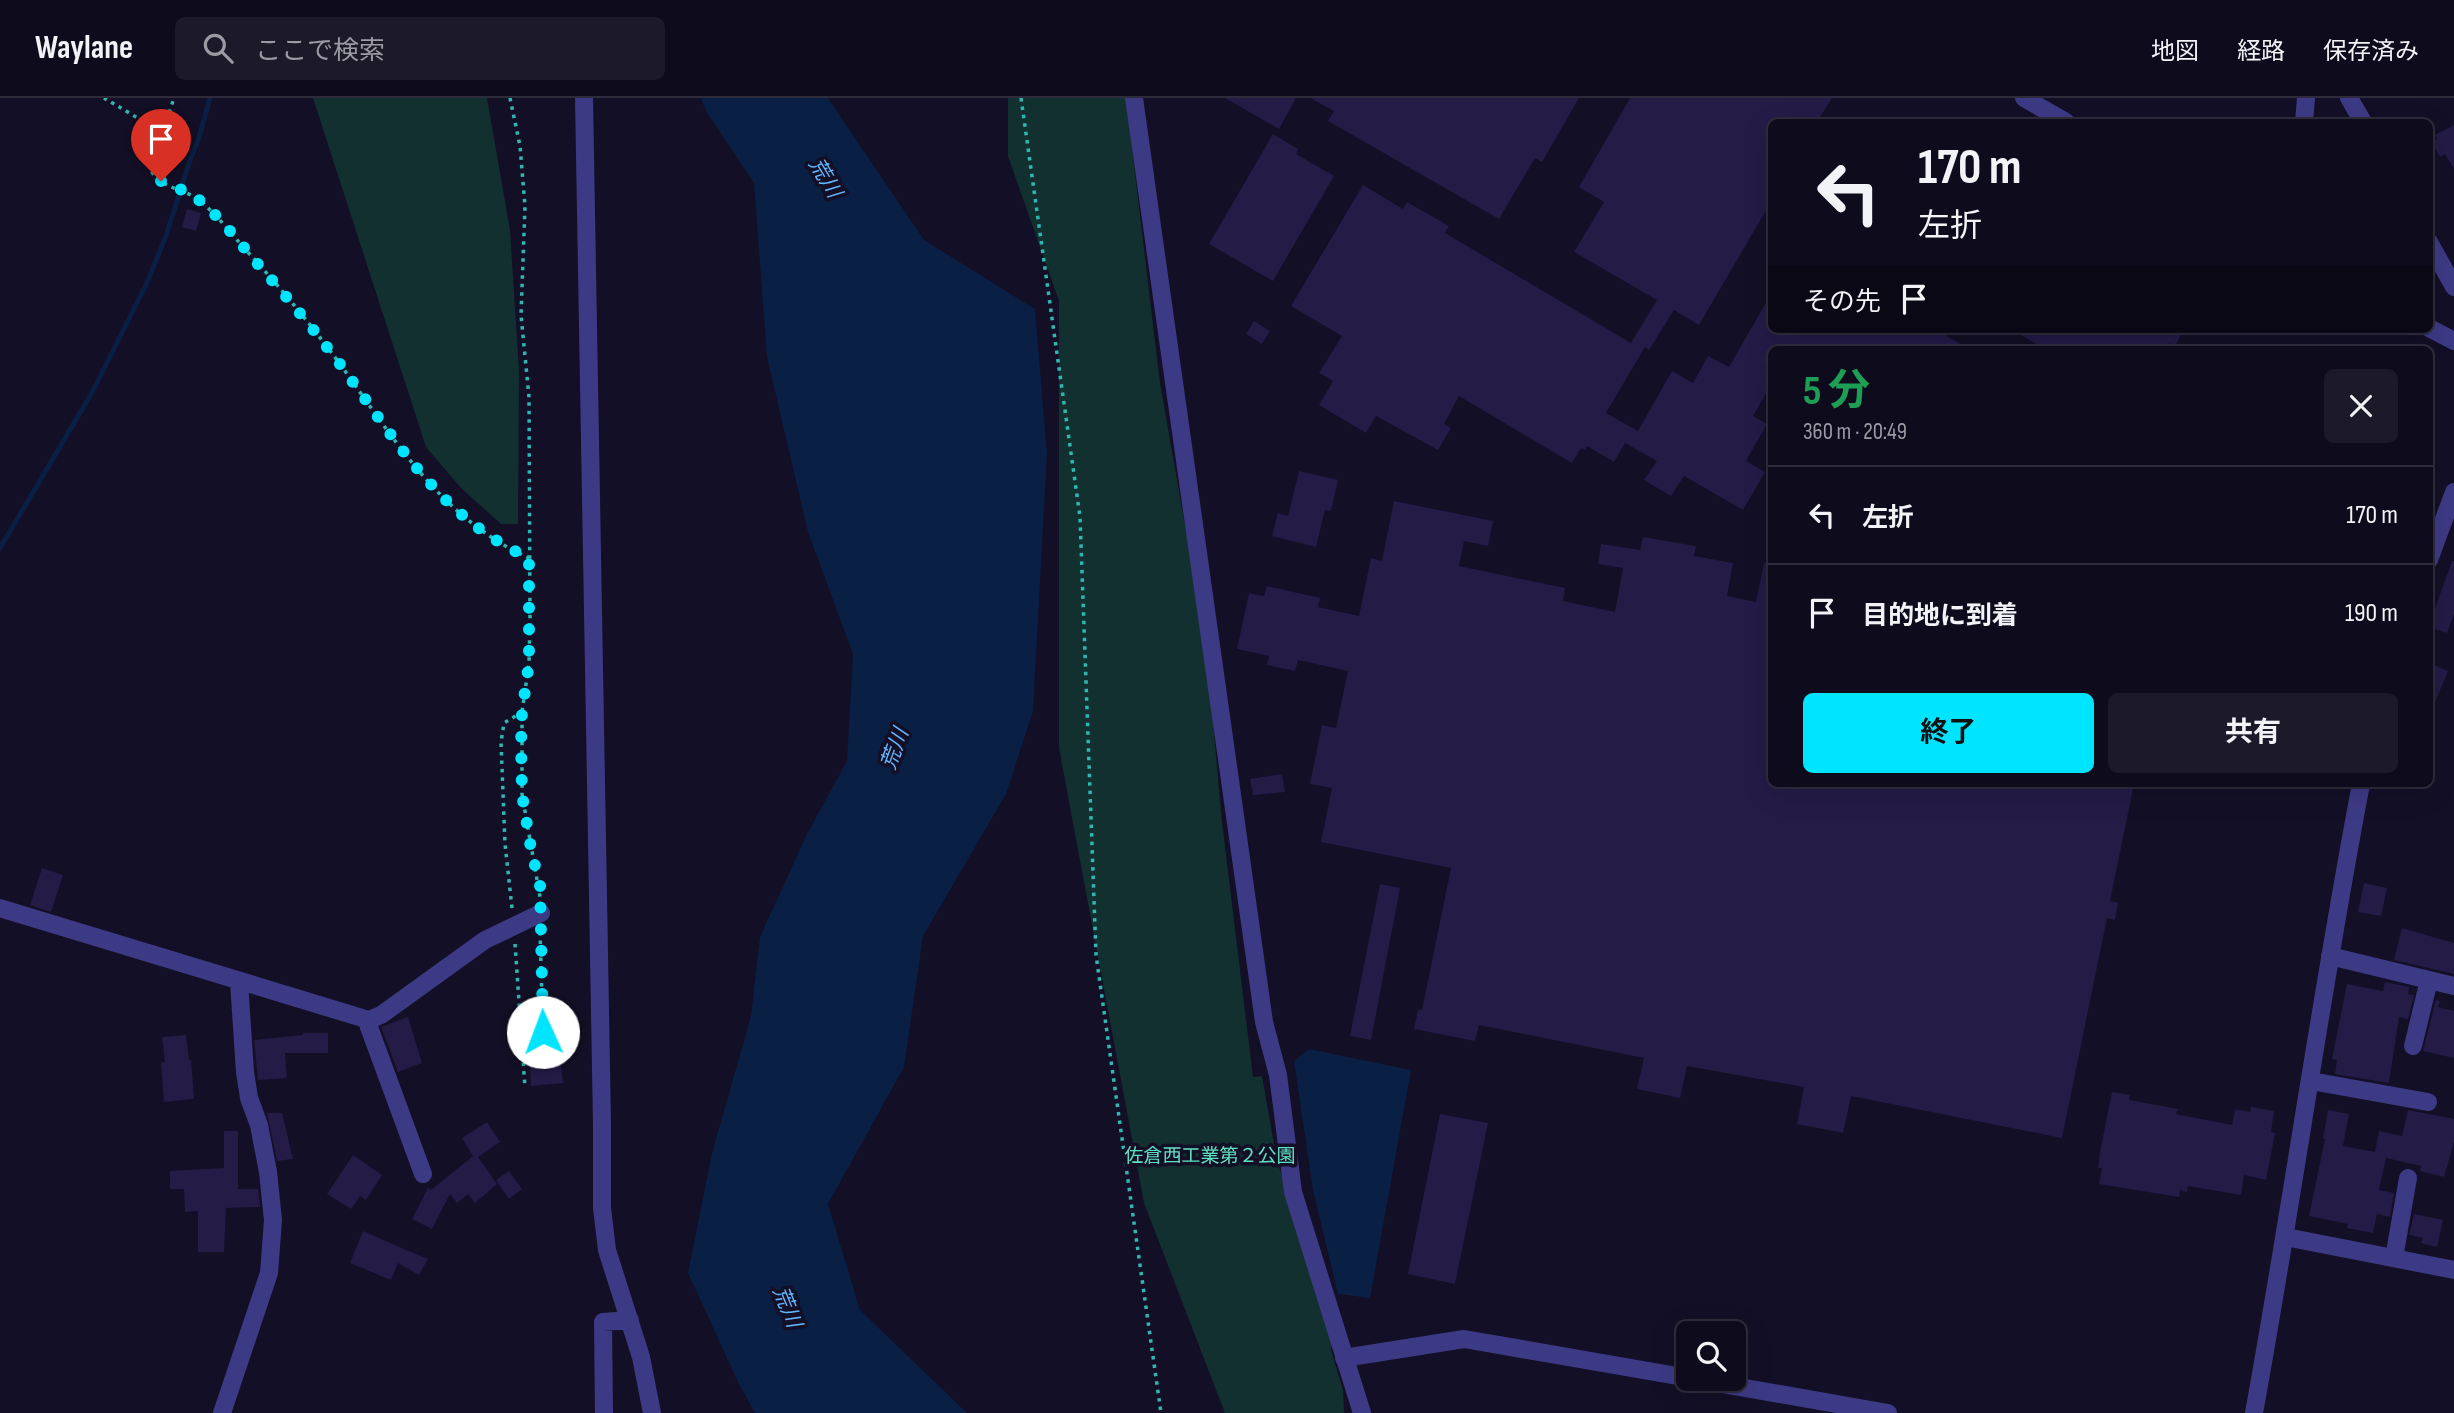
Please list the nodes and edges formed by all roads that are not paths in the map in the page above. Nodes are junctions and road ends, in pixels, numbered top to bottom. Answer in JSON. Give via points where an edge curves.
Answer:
{"nodes":[{"id":1,"x":584,"y":98,"type":"edge"},
{"id":2,"x":1134,"y":98,"type":"edge"},
{"id":3,"x":2024,"y":98,"type":"edge"},
{"id":4,"x":2306,"y":98,"type":"edge"},
{"id":5,"x":2349,"y":98,"type":"edge"},
{"id":6,"x":2061,"y":119,"type":"edge"},
{"id":7,"x":2304,"y":119,"type":"edge"},
{"id":8,"x":2361,"y":119,"type":"edge"},
{"id":9,"x":2433,"y":249,"type":"edge"},
{"id":10,"x":2454,"y":287,"type":"edge"},
{"id":11,"x":2433,"y":329,"type":"edge"},
{"id":12,"x":2454,"y":341,"type":"edge"},
{"id":13,"x":2454,"y":492,"type":"edge"},
{"id":14,"x":2433,"y":549,"type":"edge"},
{"id":15,"x":2360,"y":787,"type":"edge"},
{"id":16,"x":0,"y":908,"type":"edge"},
{"id":17,"x":541,"y":913,"type":"road end"},
{"id":18,"x":2330,"y":956,"type":"junction"},
{"id":19,"x":2429,"y":980,"type":"junction"},
{"id":20,"x":239,"y":982,"type":"junction"},
{"id":21,"x":2454,"y":986,"type":"edge"},
{"id":22,"x":366,"y":1019,"type":"junction"},
{"id":23,"x":2413,"y":1046,"type":"dead end"},
{"id":24,"x":2311,"y":1081,"type":"junction"},
{"id":25,"x":2428,"y":1102,"type":"dead end"},
{"id":26,"x":423,"y":1174,"type":"dead end"},
{"id":27,"x":2408,"y":1178,"type":"dead end"},
{"id":28,"x":2286,"y":1237,"type":"junction"},
{"id":29,"x":2394,"y":1258,"type":"junction"},
{"id":30,"x":2454,"y":1270,"type":"edge"},
{"id":31,"x":630,"y":1320,"type":"junction"},
{"id":32,"x":1345,"y":1358,"type":"junction"},
{"id":33,"x":1676,"y":1376,"type":"edge"},
{"id":34,"x":1746,"y":1388,"type":"edge"},
{"id":35,"x":226,"y":1412,"type":"edge"},
{"id":36,"x":604,"y":1413,"type":"edge"},
{"id":37,"x":652,"y":1413,"type":"edge"},
{"id":38,"x":1362,"y":1413,"type":"edge"},
{"id":39,"x":1888,"y":1413,"type":"edge"},
{"id":40,"x":2254,"y":1413,"type":"edge"}],
"edges":[{"from":1,"to":31,"type":"street","via":[[602,1208],[607,1250]]},
{"from":2,"to":32,"type":"street","via":[[1264,1022],[1278,1075],[1293,1192]]},
{"from":3,"to":6,"type":"street"},
{"from":4,"to":7,"type":"street"},
{"from":5,"to":8,"type":"street"},
{"from":9,"to":10,"type":"street"},
{"from":11,"to":12,"type":"street"},
{"from":13,"to":14,"type":"street"},
{"from":15,"to":18,"type":"street"},
{"from":16,"to":20,"type":"street"},
{"from":17,"to":22,"type":"street","via":[[485,940],[381,1015]]},
{"from":18,"to":19,"type":"street"},
{"from":18,"to":24,"type":"street"},
{"from":19,"to":21,"type":"street"},
{"from":19,"to":23,"type":"street"},
{"from":20,"to":22,"type":"street"},
{"from":20,"to":35,"type":"street","via":[[245,1072],[259,1125],[273,1220],[268,1273]]},
{"from":22,"to":26,"type":"street"},
{"from":24,"to":25,"type":"street"},
{"from":24,"to":28,"type":"street"},
{"from":27,"to":29,"type":"street"},
{"from":28,"to":29,"type":"street"},
{"from":28,"to":40,"type":"street"},
{"from":29,"to":30,"type":"street"},
{"from":31,"to":36,"type":"street","via":[[603,1322]]},
{"from":31,"to":37,"type":"street"},
{"from":32,"to":33,"type":"street","via":[[1464,1339]]},
{"from":32,"to":38,"type":"street"},
{"from":34,"to":39,"type":"street"}]}
